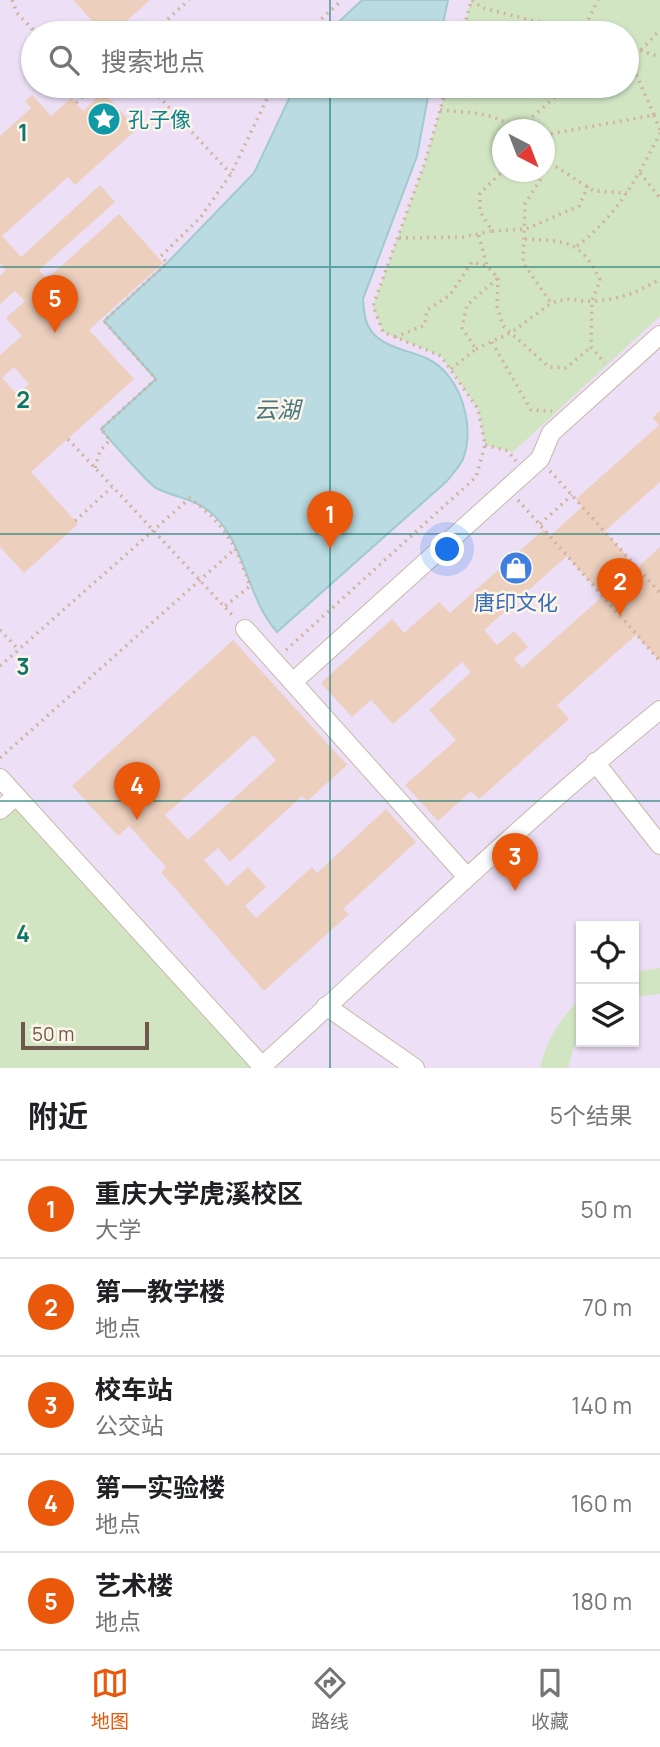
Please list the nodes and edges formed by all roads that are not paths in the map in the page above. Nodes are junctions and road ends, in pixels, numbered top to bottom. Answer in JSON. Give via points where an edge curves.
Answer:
{"nodes":[{"id":1,"x":660,"y":335,"type":"edge"},
{"id":2,"x":244,"y":629,"type":"road end"},
{"id":3,"x":293,"y":682,"type":"junction"},
{"id":4,"x":660,"y":710,"type":"edge"},
{"id":5,"x":595,"y":762,"type":"junction"},
{"id":6,"x":0,"y":778,"type":"edge"},
{"id":7,"x":16,"y":796,"type":"junction"},
{"id":8,"x":0,"y":810,"type":"edge"},
{"id":9,"x":660,"y":845,"type":"edge"},
{"id":10,"x":467,"y":877,"type":"junction"},
{"id":11,"x":326,"y":1006,"type":"junction"},
{"id":12,"x":261,"y":1067,"type":"edge"},
{"id":13,"x":415,"y":1068,"type":"edge"}],
"edges":[{"from":1,"to":3,"type":"lane","via":[[551,433],[540,459]]},
{"from":2,"to":3,"type":"lane"},
{"from":3,"to":10,"type":"lane"},
{"from":4,"to":5,"type":"lane"},
{"from":5,"to":9,"type":"lane"},
{"from":5,"to":10,"type":"lane"},
{"from":6,"to":7,"type":"lane"},
{"from":7,"to":8,"type":"lane"},
{"from":7,"to":12,"type":"lane"},
{"from":10,"to":11,"type":"lane"},
{"from":11,"to":12,"type":"lane"},
{"from":11,"to":13,"type":"lane"}]}
